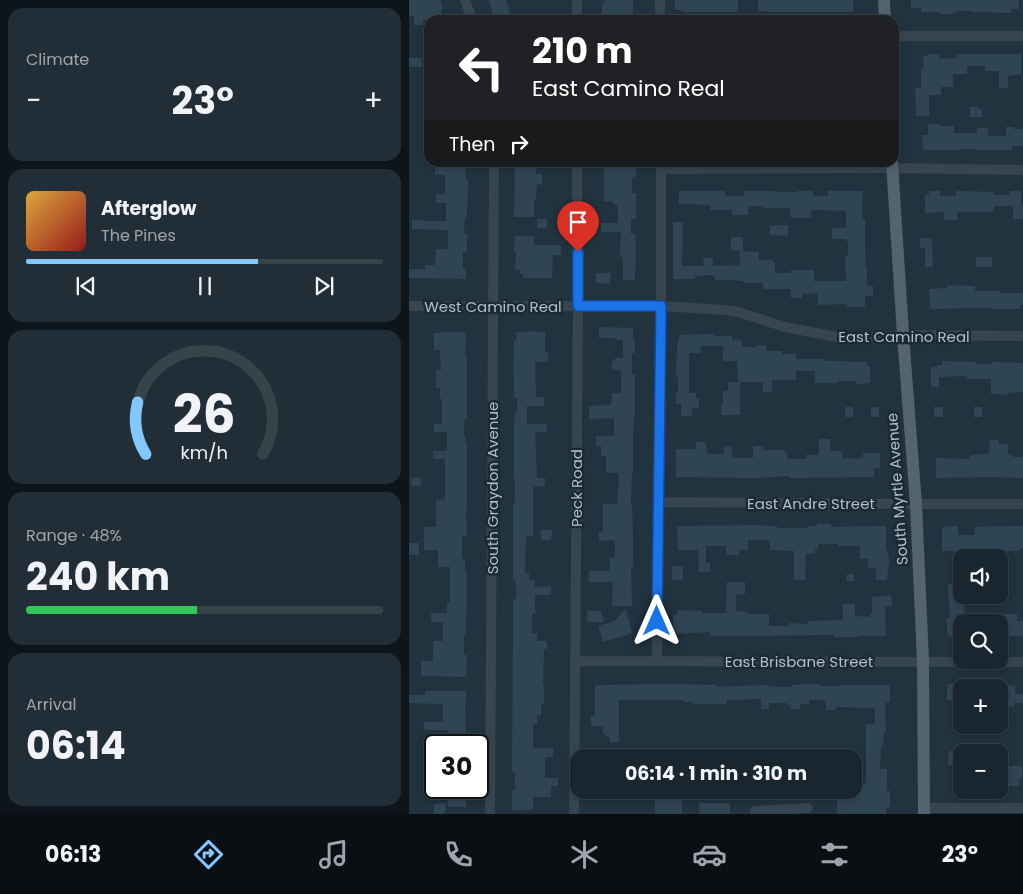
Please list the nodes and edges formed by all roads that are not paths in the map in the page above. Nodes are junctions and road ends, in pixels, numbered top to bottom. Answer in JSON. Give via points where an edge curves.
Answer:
{"nodes":[{"id":1,"x":465,"y":0,"type":"edge"},
{"id":2,"x":577,"y":0,"type":"edge"},
{"id":3,"x":660,"y":0,"type":"edge"},
{"id":4,"x":884,"y":0,"type":"edge"},
{"id":5,"x":470,"y":15,"type":"edge"},
{"id":6,"x":577,"y":15,"type":"edge"},
{"id":7,"x":660,"y":15,"type":"edge"},
{"id":8,"x":885,"y":15,"type":"edge"},
{"id":9,"x":899,"y":36,"type":"edge"},
{"id":10,"x":1023,"y":36,"type":"edge"},
{"id":11,"x":899,"y":165,"type":"edge"},
{"id":12,"x":494,"y":167,"type":"edge"},
{"id":13,"x":577,"y":167,"type":"edge"},
{"id":14,"x":661,"y":167,"type":"edge"},
{"id":15,"x":892,"y":167,"type":"edge"},
{"id":16,"x":1023,"y":170,"type":"edge"},
{"id":17,"x":409,"y":306,"type":"edge"},
{"id":18,"x":493,"y":306,"type":"junction"},
{"id":19,"x":578,"y":306,"type":"junction"},
{"id":20,"x":661,"y":306,"type":"junction"},
{"id":21,"x":903,"y":335,"type":"junction"},
{"id":22,"x":1023,"y":336,"type":"edge"},
{"id":23,"x":658,"y":502,"type":"junction"},
{"id":24,"x":916,"y":504,"type":"junction"},
{"id":25,"x":1023,"y":504,"type":"edge"},
{"id":26,"x":575,"y":661,"type":"junction"},
{"id":27,"x":657,"y":661,"type":"junction"},
{"id":28,"x":923,"y":661,"type":"junction"},
{"id":29,"x":1023,"y":662,"type":"edge"},
{"id":30,"x":808,"y":808,"type":"dead end"},
{"id":31,"x":1023,"y":808,"type":"edge"},
{"id":32,"x":924,"y":811,"type":"edge"},
{"id":33,"x":490,"y":814,"type":"edge"},
{"id":34,"x":574,"y":814,"type":"edge"},
{"id":35,"x":755,"y":814,"type":"edge"}],
"edges":[{"from":1,"to":5,"type":"street"},
{"from":2,"to":6,"type":"street"},
{"from":3,"to":7,"type":"street"},
{"from":4,"to":8,"type":"main road"},
{"from":9,"to":10,"type":"street"},
{"from":11,"to":16,"type":"street"},
{"from":12,"to":18,"type":"street","name":"South Graydon Avenue"},
{"from":13,"to":19,"type":"street","name":"Peck Road"},
{"from":14,"to":20,"type":"street"},
{"from":15,"to":21,"type":"main road","name":"South Myrtle Avenue"},
{"from":17,"to":18,"type":"street","name":"West Camino Real"},
{"from":18,"to":19,"type":"street","name":"West Camino Real"},
{"from":18,"to":33,"type":"street","name":"South Graydon Avenue"},
{"from":19,"to":20,"type":"street","name":"East Camino Real"},
{"from":19,"to":26,"type":"street","name":"Peck Road"},
{"from":20,"to":21,"type":"street","name":"East Camino Real","via":[[725,310],[785,327],[847,339]]},
{"from":20,"to":23,"type":"street"},
{"from":21,"to":22,"type":"street","name":"East Camino Real"},
{"from":21,"to":24,"type":"main road","name":"South Myrtle Avenue"},
{"from":23,"to":24,"type":"street","name":"East Andre Street"},
{"from":23,"to":27,"type":"street"},
{"from":24,"to":25,"type":"street","name":"East Andre Street"},
{"from":24,"to":28,"type":"main road","name":"South Myrtle Avenue"},
{"from":26,"to":27,"type":"street","name":"East Brisbane Street"},
{"from":26,"to":34,"type":"street","name":"Peck Road"},
{"from":27,"to":28,"type":"street","name":"East Brisbane Street"},
{"from":28,"to":29,"type":"street","name":"East Brisbane Street"},
{"from":28,"to":32,"type":"main road","name":"South Myrtle Avenue"},
{"from":30,"to":35,"type":"street","via":[[755,811]]},
{"from":31,"to":32,"type":"street"}]}
